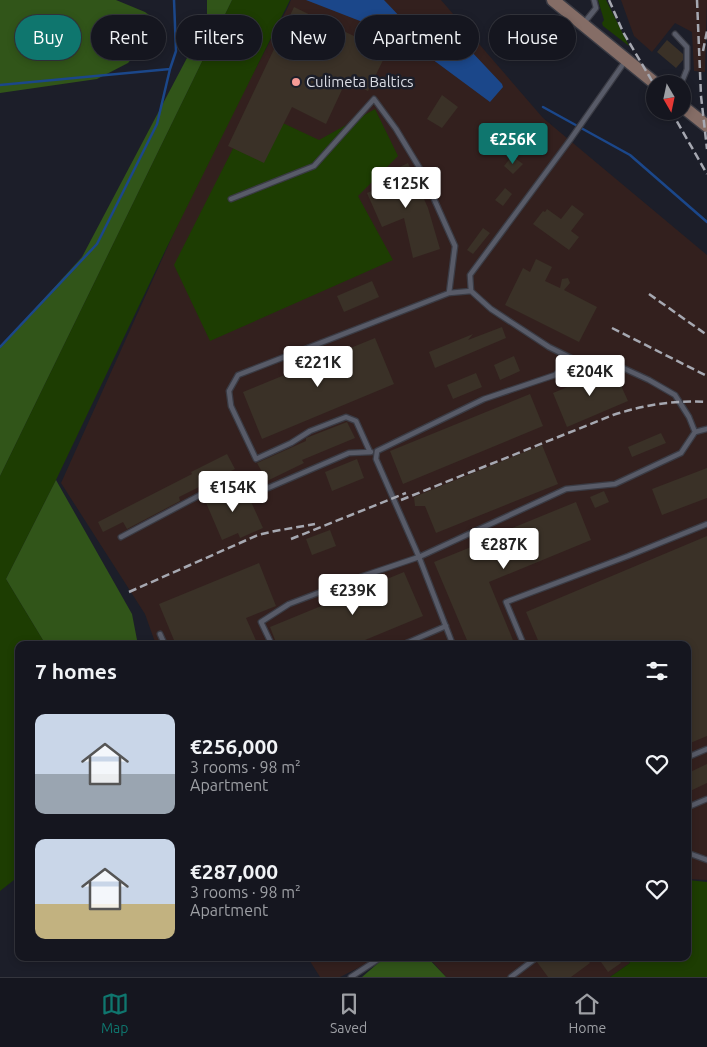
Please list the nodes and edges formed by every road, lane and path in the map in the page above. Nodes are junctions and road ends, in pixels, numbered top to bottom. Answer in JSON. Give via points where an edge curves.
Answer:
{"nodes":[{"id":1,"x":553,"y":0,"type":"edge"},
{"id":2,"x":594,"y":0,"type":"edge"},
{"id":3,"x":583,"y":24,"type":"junction"},
{"id":4,"x":675,"y":34,"type":"dead end"},
{"id":5,"x":626,"y":59,"type":"junction"},
{"id":6,"x":685,"y":75,"type":"edge"},
{"id":7,"x":646,"y":76,"type":"edge"},
{"id":8,"x":691,"y":113,"type":"edge"},
{"id":9,"x":707,"y":126,"type":"edge"},
{"id":10,"x":231,"y":199,"type":"dead end"},
{"id":11,"x":471,"y":291,"type":"junction"},
{"id":12,"x":449,"y":293,"type":"junction"},
{"id":13,"x":573,"y":359,"type":"junction"},
{"id":14,"x":707,"y":429,"type":"edge"},
{"id":15,"x":695,"y":432,"type":"junction"},
{"id":16,"x":378,"y":451,"type":"junction"},
{"id":17,"x":370,"y":452,"type":"junction"},
{"id":18,"x":707,"y":524,"type":"edge"},
{"id":19,"x":121,"y":537,"type":"dead end"},
{"id":20,"x":419,"y":557,"type":"junction"},
{"id":21,"x":446,"y":626,"type":"junction"},
{"id":22,"x":160,"y":634,"type":"dead end"},
{"id":23,"x":163,"y":641,"type":"edge"},
{"id":24,"x":270,"y":641,"type":"edge"},
{"id":25,"x":411,"y":641,"type":"edge"},
{"id":26,"x":452,"y":641,"type":"edge"},
{"id":27,"x":522,"y":641,"type":"edge"},
{"id":28,"x":707,"y":749,"type":"edge"},
{"id":29,"x":691,"y":756,"type":"edge"},
{"id":30,"x":707,"y":799,"type":"edge"},
{"id":31,"x":691,"y":806,"type":"edge"},
{"id":32,"x":691,"y":854,"type":"edge"},
{"id":33,"x":696,"y":857,"type":"junction"},
{"id":34,"x":691,"y":859,"type":"edge"},
{"id":35,"x":707,"y":860,"type":"edge"},
{"id":36,"x":375,"y":961,"type":"edge"},
{"id":37,"x":532,"y":961,"type":"edge"},
{"id":38,"x":350,"y":977,"type":"edge"},
{"id":39,"x":511,"y":977,"type":"edge"}],
"edges":[{"from":1,"to":3,"type":"main road"},
{"from":2,"to":3,"type":"lane","via":[[596,8]]},
{"from":3,"to":5,"type":"main road"},
{"from":4,"to":6,"type":"lane","via":[[687,47]]},
{"from":5,"to":7,"type":"main road"},
{"from":5,"to":11,"type":"lane","via":[[470,275]]},
{"from":8,"to":9,"type":"main road"},
{"from":10,"to":12,"type":"lane","via":[[314,166],[374,99],[422,172],[455,246]]},
{"from":11,"to":12,"type":"lane"},
{"from":11,"to":13,"type":"lane","via":[[491,309]]},
{"from":12,"to":17,"type":"lane","via":[[238,375],[229,391],[231,406],[256,459],[310,431],[346,417],[356,421]]},
{"from":13,"to":15,"type":"lane","via":[[587,365],[610,362],[675,395]]},
{"from":13,"to":16,"type":"lane","via":[[555,376],[484,399]]},
{"from":14,"to":15,"type":"lane"},
{"from":15,"to":20,"type":"lane","via":[[681,453],[615,484],[566,489]]},
{"from":16,"to":17,"type":"lane"},
{"from":16,"to":20,"type":"lane","via":[[376,459]]},
{"from":17,"to":19,"type":"lane","via":[[348,453],[268,488],[242,479],[219,485]]},
{"from":18,"to":27,"type":"lane","via":[[506,602]]},
{"from":20,"to":21,"type":"lane"},
{"from":20,"to":24,"type":"lane","via":[[289,604],[261,622]]},
{"from":21,"to":25,"type":"lane"},
{"from":21,"to":26,"type":"lane"},
{"from":22,"to":23,"type":"lane"},
{"from":28,"to":29,"type":"lane"},
{"from":30,"to":31,"type":"lane"},
{"from":32,"to":33,"type":"lane"},
{"from":33,"to":34,"type":"lane"},
{"from":33,"to":35,"type":"lane"},
{"from":36,"to":38,"type":"lane"},
{"from":37,"to":39,"type":"lane"}]}
